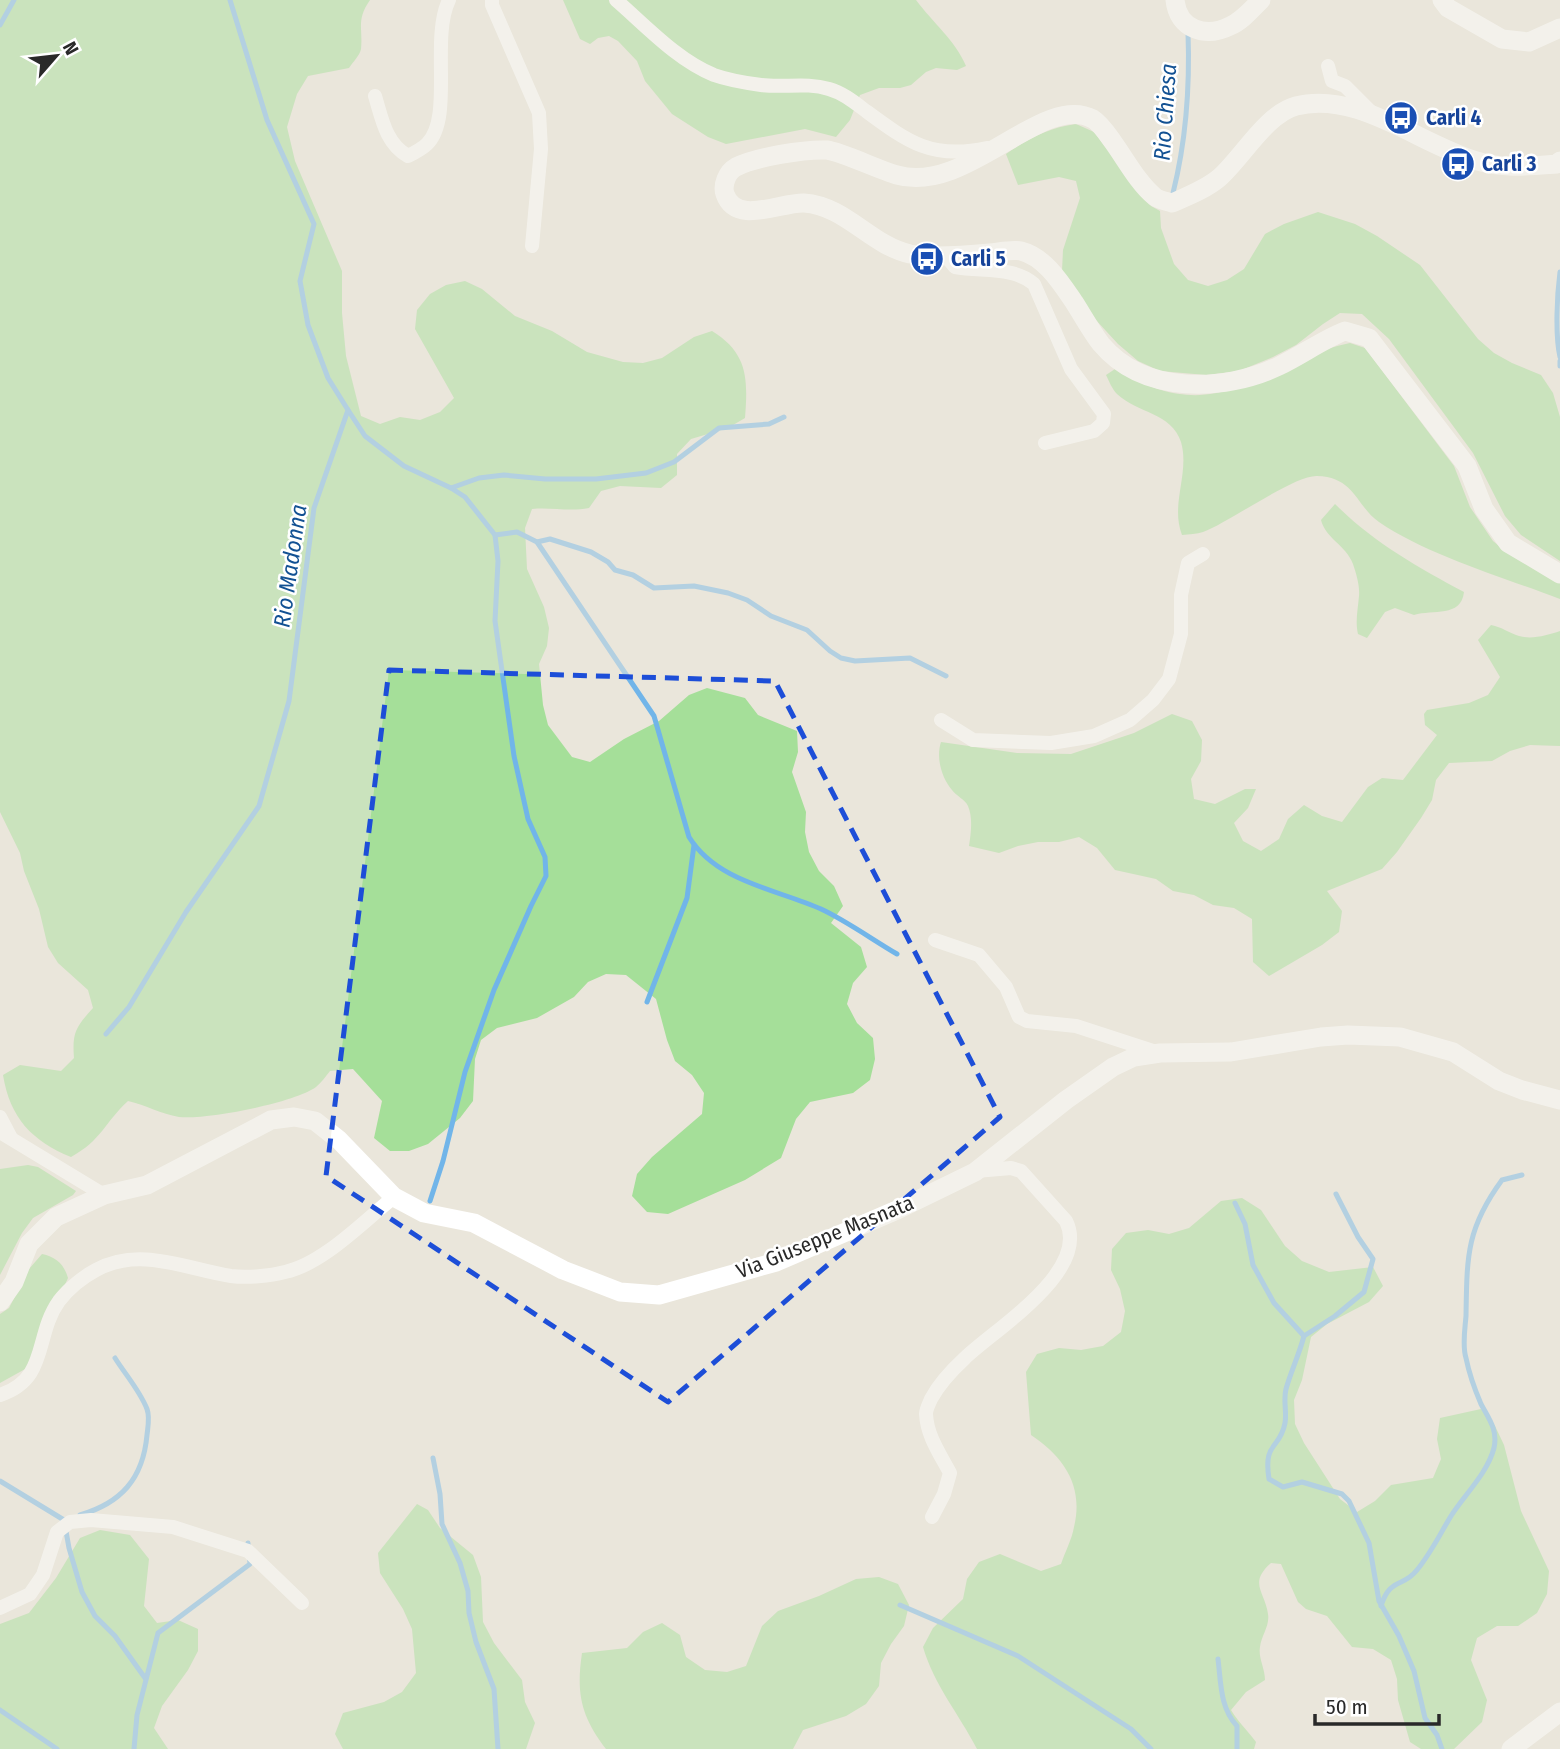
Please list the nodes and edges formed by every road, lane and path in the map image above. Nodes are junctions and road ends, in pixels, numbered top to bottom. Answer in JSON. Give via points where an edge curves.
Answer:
{"nodes":[{"id":1,"x":449,"y":0,"type":"edge"},
{"id":2,"x":492,"y":0,"type":"edge"},
{"id":3,"x":617,"y":0,"type":"edge"},
{"id":4,"x":1175,"y":0,"type":"edge"},
{"id":5,"x":1261,"y":0,"type":"edge"},
{"id":6,"x":1442,"y":0,"type":"edge"},
{"id":7,"x":1560,"y":28,"type":"edge"},
{"id":8,"x":1328,"y":66,"type":"dead end"},
{"id":9,"x":375,"y":96,"type":"dead end"},
{"id":10,"x":1377,"y":117,"type":"junction"},
{"id":11,"x":1006,"y":144,"type":"junction"},
{"id":12,"x":1560,"y":161,"type":"edge"},
{"id":13,"x":532,"y":246,"type":"dead end"},
{"id":14,"x":945,"y":255,"type":"junction"},
{"id":15,"x":1045,"y":443,"type":"dead end"},
{"id":16,"x":1203,"y":554,"type":"dead end"},
{"id":17,"x":1560,"y":574,"type":"edge"},
{"id":18,"x":941,"y":720,"type":"dead end"},
{"id":19,"x":935,"y":940,"type":"dead end"},
{"id":20,"x":1160,"y":1053,"type":"junction"},
{"id":21,"x":1560,"y":1100,"type":"edge"},
{"id":22,"x":0,"y":1117,"type":"edge"},
{"id":23,"x":6,"y":1136,"type":"edge"},
{"id":24,"x":975,"y":1172,"type":"junction"},
{"id":25,"x":104,"y":1195,"type":"junction"},
{"id":26,"x":394,"y":1197,"type":"junction"},
{"id":27,"x":0,"y":1302,"type":"edge"},
{"id":28,"x":0,"y":1395,"type":"edge"},
{"id":29,"x":932,"y":1517,"type":"dead end"},
{"id":30,"x":302,"y":1603,"type":"dead end"},
{"id":31,"x":0,"y":1608,"type":"edge"},
{"id":32,"x":1560,"y":1712,"type":"edge"},
{"id":33,"x":1511,"y":1749,"type":"edge"}],
"edges":[{"from":1,"to":9,"type":"street","via":[[440,38],[439,118],[428,143],[408,156],[396,150]]},
{"from":2,"to":13,"type":"street","via":[[539,113],[541,149]]},
{"from":3,"to":11,"type":"street","via":[[688,61],[715,75],[782,88],[802,83],[830,89],[920,147],[967,152]]},
{"from":4,"to":5,"type":"street","via":[[1186,24],[1203,32],[1230,26]]},
{"from":6,"to":7,"type":"street","via":[[1502,39],[1530,42]]},
{"from":8,"to":10,"type":"street","via":[[1332,80],[1345,86]]},
{"from":10,"to":11,"type":"street","via":[[1330,103],[1295,106],[1273,120],[1219,178],[1172,203],[1156,198],[1093,119],[1061,114]]},
{"from":10,"to":12,"type":"street","via":[[1477,161],[1514,168]]},
{"from":11,"to":14,"type":"street","via":[[939,176],[909,178],[829,150],[780,154],[735,167],[725,180],[726,195],[743,211],[805,203],[839,213],[875,240],[910,254]]},
{"from":14,"to":15,"type":"street","via":[[955,268],[1012,272],[1034,284],[1071,369],[1104,414],[1103,423],[1094,431]]},
{"from":14,"to":17,"type":"street","via":[[1020,250],[1041,261],[1102,345],[1137,372],[1169,383],[1223,384],[1278,366],[1345,331],[1369,338],[1467,466],[1484,509],[1507,543]]},
{"from":16,"to":18,"type":"street","via":[[1188,563],[1181,595],[1181,635],[1169,679],[1130,720],[1094,736],[1051,743],[973,740]]},
{"from":19,"to":20,"type":"street","via":[[979,955],[1006,988],[1019,1017],[1076,1026]]},
{"from":20,"to":21,"type":"street","name":"Via Giuseppe Masnata","via":[[1231,1052],[1348,1035],[1400,1037],[1453,1052],[1499,1081]]},
{"from":20,"to":24,"type":"street","name":"Via Giuseppe Masnata","via":[[1134,1057],[1113,1067]]},
{"from":22,"to":23,"type":"street"},
{"from":23,"to":25,"type":"street"},
{"from":24,"to":26,"type":"street","name":"Via Giuseppe Masnata","via":[[776,1262],[659,1295],[620,1292],[564,1270],[474,1223],[424,1213]]},
{"from":24,"to":29,"type":"street","via":[[1021,1171],[1066,1220],[1071,1243],[1061,1266],[1034,1301],[965,1358],[937,1389],[926,1411],[929,1436],[950,1473]]},
{"from":25,"to":26,"type":"street","name":"Via Giuseppe Masnata","via":[[147,1185],[271,1120],[294,1117],[316,1121]]},
{"from":25,"to":27,"type":"street","name":"Via Giuseppe Masnata","via":[[56,1217],[29,1244],[14,1282]]},
{"from":26,"to":28,"type":"street","via":[[317,1258],[286,1272],[235,1276],[155,1259],[127,1260],[97,1269],[58,1302],[34,1369],[17,1390]]},
{"from":30,"to":31,"type":"street","via":[[248,1551],[173,1527],[91,1520],[70,1522],[57,1532],[43,1575],[30,1594]]},
{"from":32,"to":33,"type":"street"}]}
